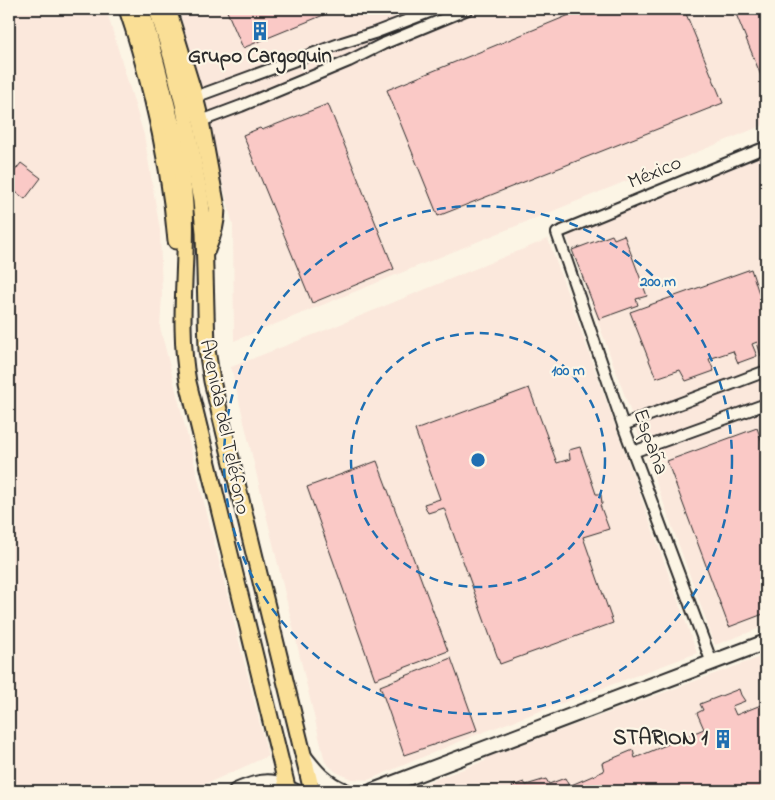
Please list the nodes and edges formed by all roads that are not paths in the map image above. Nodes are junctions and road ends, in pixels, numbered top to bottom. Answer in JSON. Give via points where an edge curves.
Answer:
{"nodes":[{"id":1,"x":126,"y":9,"type":"edge"},
{"id":2,"x":141,"y":9,"type":"edge"},
{"id":3,"x":157,"y":9,"type":"edge"},
{"id":4,"x":168,"y":9,"type":"edge"},
{"id":5,"x":437,"y":9,"type":"edge"},
{"id":6,"x":468,"y":9,"type":"edge"},
{"id":7,"x":195,"y":97,"type":"junction"},
{"id":8,"x":201,"y":121,"type":"junction"},
{"id":9,"x":766,"y":147,"type":"edge"},
{"id":10,"x":558,"y":234,"type":"joint"},
{"id":11,"x":205,"y":256,"type":"junction"},
{"id":12,"x":184,"y":276,"type":"junction"},
{"id":13,"x":766,"y":371,"type":"edge"},
{"id":14,"x":766,"y":404,"type":"edge"},
{"id":15,"x":623,"y":425,"type":"junction"},
{"id":16,"x":633,"y":452,"type":"junction"},
{"id":17,"x":766,"y":642,"type":"edge"},
{"id":18,"x":712,"y":662,"type":"junction"},
{"id":19,"x":303,"y":755,"type":"junction"},
{"id":20,"x":287,"y":790,"type":"edge"},
{"id":21,"x":236,"y":791,"type":"edge"},
{"id":22,"x":312,"y":791,"type":"edge"},
{"id":23,"x":345,"y":791,"type":"edge"},
{"id":24,"x":373,"y":791,"type":"edge"}],
"edges":[{"from":1,"to":12,"type":"main road","via":[[162,141],[176,244]]},
{"from":2,"to":12,"type":"main road","name":"Avenida del Teléfono","via":[[173,129],[185,204]]},
{"from":3,"to":11,"type":"main road","name":"Avenida del Teléfono","via":[[183,104],[200,201]]},
{"from":4,"to":7,"type":"main road"},
{"from":5,"to":7,"type":"street"},
{"from":6,"to":8,"type":"street"},
{"from":7,"to":8,"type":"main road"},
{"from":8,"to":11,"type":"main road","via":[[217,208],[216,227]]},
{"from":9,"to":10,"type":"street","name":"México"},
{"from":10,"to":15,"type":"street","name":"España"},
{"from":11,"to":19,"type":"main road","name":"Avenida del Teléfono","via":[[207,350],[212,381]]},
{"from":12,"to":20,"type":"main road","name":"Avenida del Teléfono","via":[[182,341],[188,382]]},
{"from":13,"to":15,"type":"street"},
{"from":14,"to":16,"type":"street"},
{"from":15,"to":16,"type":"street","name":"España"},
{"from":16,"to":18,"type":"street","name":"España"},
{"from":17,"to":18,"type":"main road"},
{"from":18,"to":24,"type":"main road"},
{"from":19,"to":22,"type":"main road","name":"Avenida del Teléfono"},
{"from":19,"to":23,"type":"main road","via":[[322,778]]},
{"from":20,"to":21,"type":"main road","via":[[271,782]]}]}
